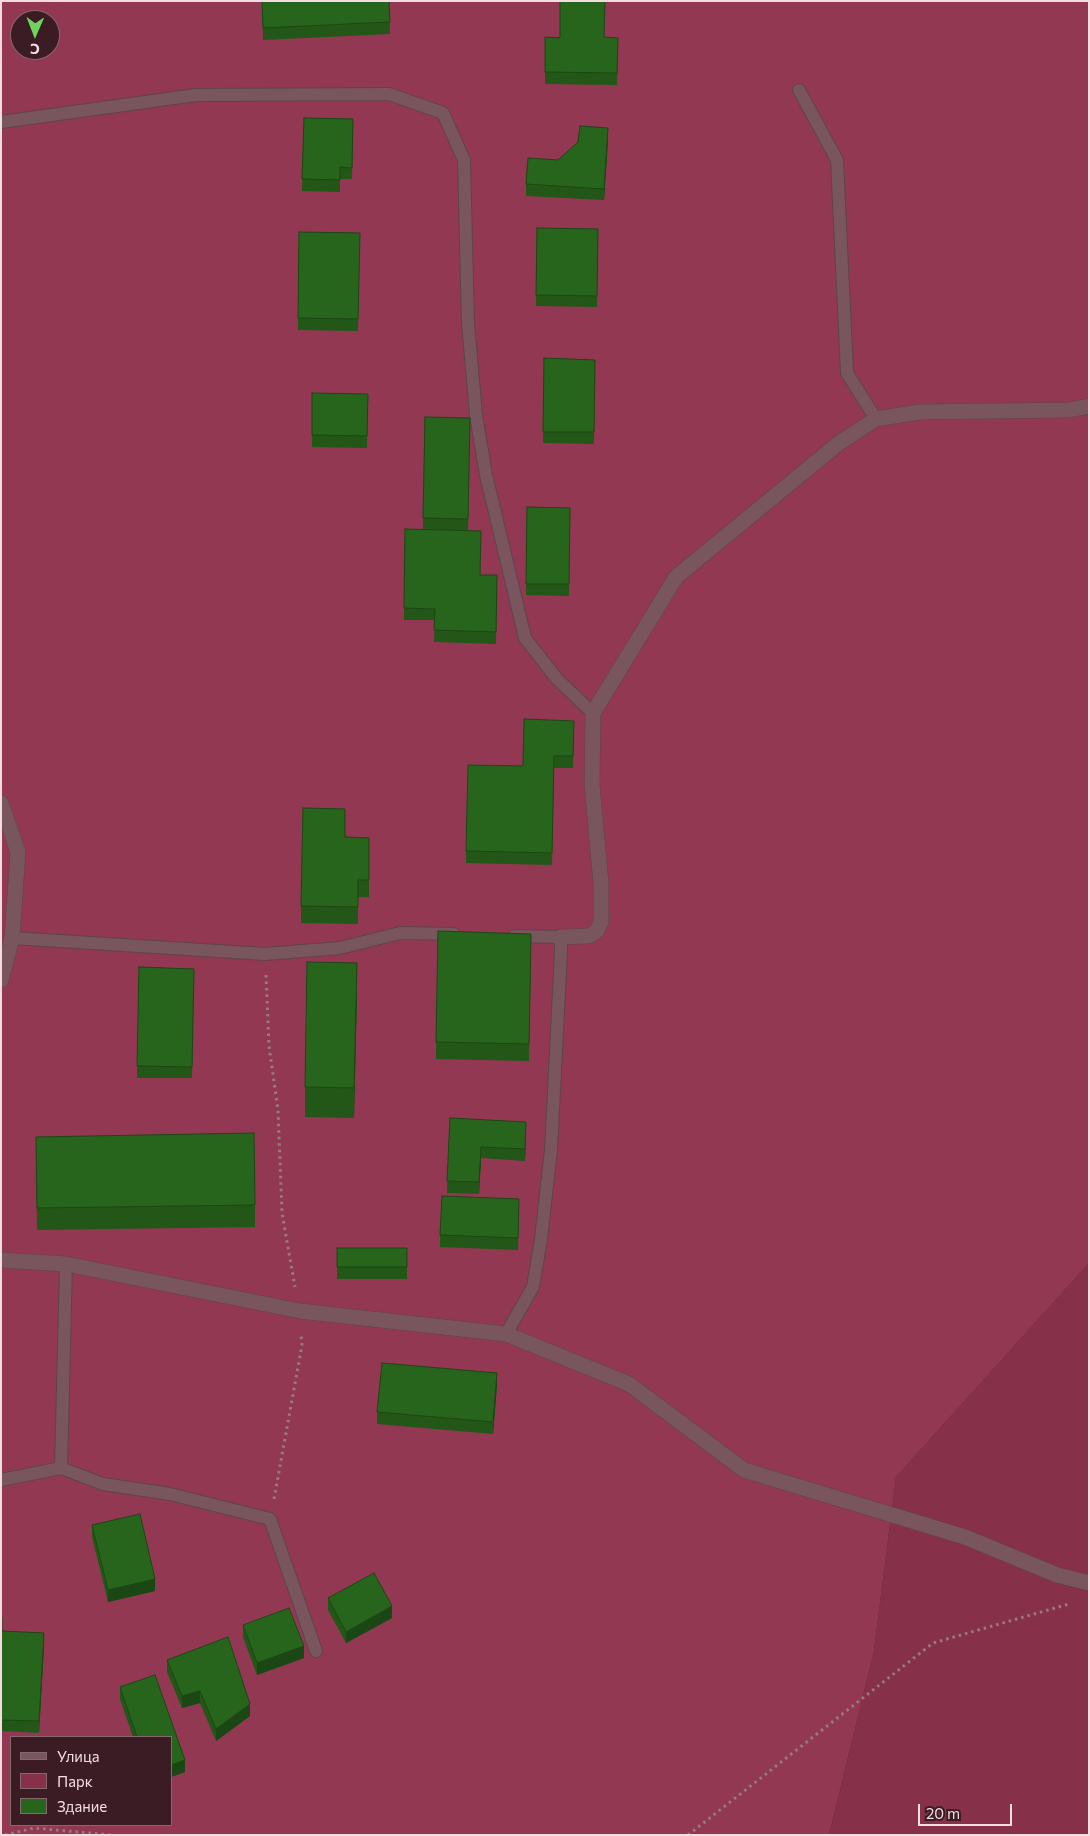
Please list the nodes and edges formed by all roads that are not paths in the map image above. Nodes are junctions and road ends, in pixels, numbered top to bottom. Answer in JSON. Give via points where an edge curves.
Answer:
{"nodes":[{"id":1,"x":799,"y":90,"type":"dead end"},
{"id":2,"x":1,"y":122,"type":"edge"},
{"id":3,"x":1089,"y":406,"type":"edge"},
{"id":4,"x":876,"y":420,"type":"junction"},
{"id":5,"x":593,"y":713,"type":"junction"},
{"id":6,"x":1,"y":803,"type":"edge"},
{"id":7,"x":466,"y":934,"type":"edge"},
{"id":8,"x":504,"y":935,"type":"edge"},
{"id":9,"x":561,"y":937,"type":"junction"},
{"id":10,"x":12,"y":938,"type":"junction"},
{"id":11,"x":1,"y":980,"type":"edge"},
{"id":12,"x":1,"y":1260,"type":"edge"},
{"id":13,"x":66,"y":1264,"type":"junction"},
{"id":14,"x":506,"y":1334,"type":"junction"},
{"id":15,"x":61,"y":1468,"type":"junction"},
{"id":16,"x":1,"y":1480,"type":"edge"},
{"id":17,"x":1089,"y":1583,"type":"edge"},
{"id":18,"x":316,"y":1651,"type":"dead end"}],
"edges":[{"from":1,"to":4,"type":"lane","via":[[837,160],[847,373]]},
{"from":2,"to":5,"type":"lane","via":[[196,94],[388,94],[443,113],[464,160],[468,324],[476,415],[486,475],[525,638],[557,679]]},
{"from":3,"to":4,"type":"street","via":[[1069,410],[919,412]]},
{"from":4,"to":5,"type":"street","via":[[839,443],[676,577]]},
{"from":5,"to":9,"type":"street","via":[[592,784],[601,922],[598,931],[589,936]]},
{"from":6,"to":10,"type":"street","via":[[18,852]]},
{"from":7,"to":10,"type":"lane","via":[[400,933],[340,948],[265,954]]},
{"from":8,"to":9,"type":"lane"},
{"from":9,"to":14,"type":"lane","via":[[551,1150],[541,1238],[533,1287]]},
{"from":10,"to":11,"type":"street"},
{"from":12,"to":13,"type":"street"},
{"from":13,"to":14,"type":"street","via":[[300,1311]]},
{"from":13,"to":15,"type":"lane"},
{"from":14,"to":17,"type":"street","via":[[629,1384],[744,1470],[965,1537],[1057,1575]]},
{"from":15,"to":16,"type":"lane"},
{"from":15,"to":18,"type":"lane","via":[[104,1484],[170,1494],[270,1519]]}]}
